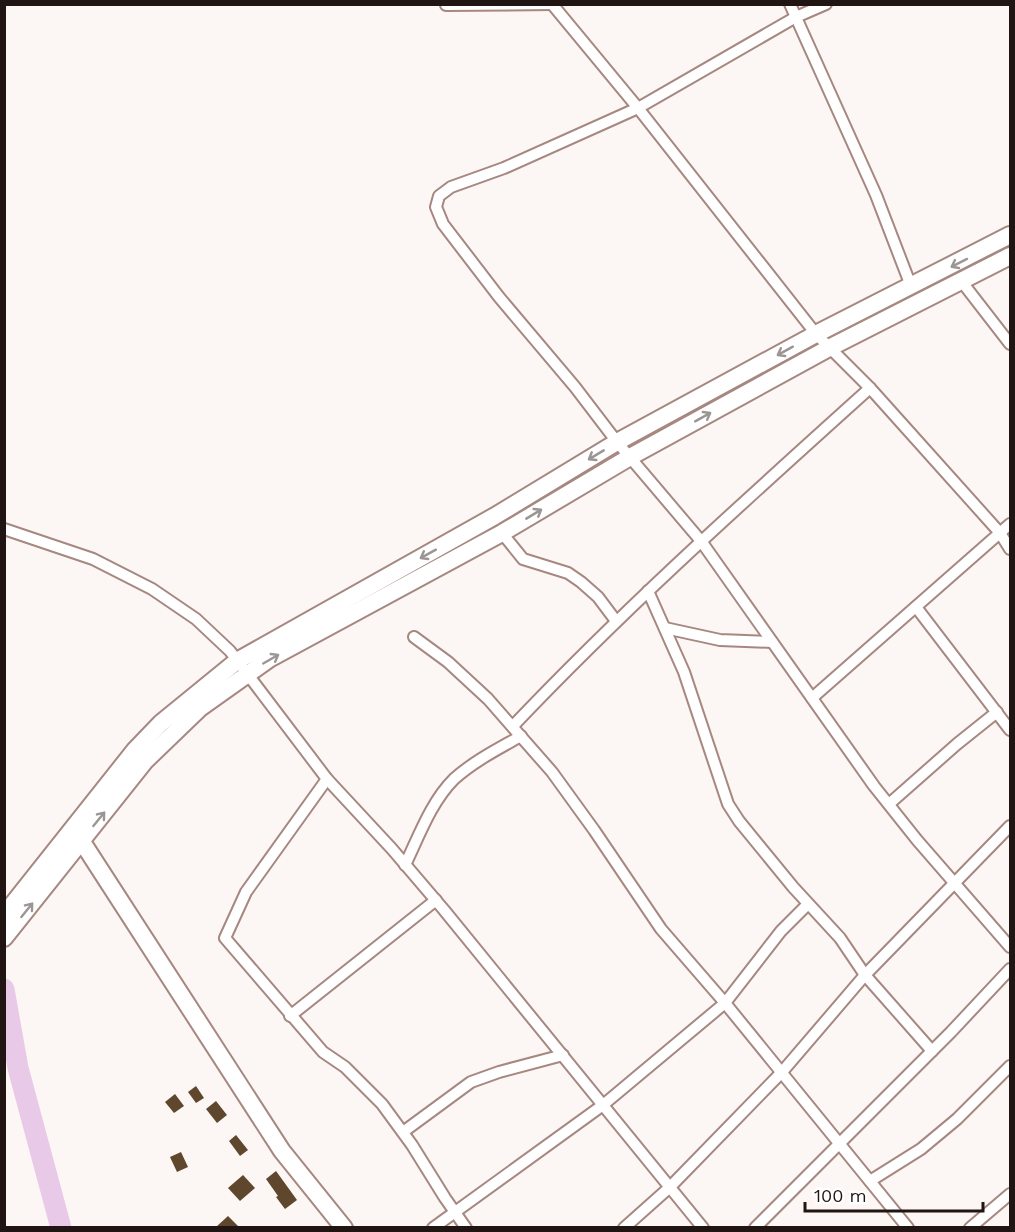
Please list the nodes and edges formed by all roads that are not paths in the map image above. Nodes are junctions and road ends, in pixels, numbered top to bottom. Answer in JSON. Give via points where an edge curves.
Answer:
{"nodes":[{"id":1,"x":790,"y":4,"type":"edge"},
{"id":2,"x":826,"y":4,"type":"edge"},
{"id":3,"x":446,"y":5,"type":"edge"},
{"id":4,"x":552,"y":5,"type":"edge"},
{"id":5,"x":796,"y":17,"type":"junction"},
{"id":6,"x":638,"y":108,"type":"junction"},
{"id":7,"x":1011,"y":235,"type":"edge"},
{"id":8,"x":1011,"y":256,"type":"edge"},
{"id":9,"x":962,"y":282,"type":"junction"},
{"id":10,"x":911,"y":286,"type":"junction"},
{"id":11,"x":816,"y":334,"type":"junction"},
{"id":12,"x":1011,"y":344,"type":"edge"},
{"id":13,"x":829,"y":348,"type":"junction"},
{"id":14,"x":870,"y":388,"type":"junction"},
{"id":15,"x":617,"y":442,"type":"junction"},
{"id":16,"x":630,"y":457,"type":"junction"},
{"id":17,"x":1011,"y":524,"type":"edge"},
{"id":18,"x":4,"y":529,"type":"edge"},
{"id":19,"x":502,"y":533,"type":"junction"},
{"id":20,"x":1000,"y":533,"type":"junction"},
{"id":21,"x":701,"y":541,"type":"junction"},
{"id":22,"x":1011,"y":549,"type":"edge"},
{"id":23,"x":648,"y":591,"type":"junction"},
{"id":24,"x":916,"y":607,"type":"junction"},
{"id":25,"x":616,"y":621,"type":"junction"},
{"id":26,"x":664,"y":628,"type":"junction"},
{"id":27,"x":414,"y":638,"type":"dead end"},
{"id":28,"x":772,"y":642,"type":"junction"},
{"id":29,"x":242,"y":668,"type":"junction"},
{"id":30,"x":812,"y":698,"type":"junction"},
{"id":31,"x":998,"y":712,"type":"junction"},
{"id":32,"x":513,"y":726,"type":"junction"},
{"id":33,"x":1011,"y":730,"type":"edge"},
{"id":34,"x":521,"y":735,"type":"junction"},
{"id":35,"x":327,"y":779,"type":"junction"},
{"id":36,"x":889,"y":804,"type":"junction"},
{"id":37,"x":1011,"y":826,"type":"edge"},
{"id":38,"x":78,"y":834,"type":"junction"},
{"id":39,"x":405,"y":865,"type":"junction"},
{"id":40,"x":47,"y":874,"type":"junction"},
{"id":41,"x":954,"y":884,"type":"junction"},
{"id":42,"x":436,"y":900,"type":"junction"},
{"id":43,"x":808,"y":904,"type":"junction"},
{"id":44,"x":4,"y":915,"type":"edge"},
{"id":45,"x":4,"y":938,"type":"edge"},
{"id":46,"x":1011,"y":947,"type":"edge"},
{"id":47,"x":1011,"y":969,"type":"edge"},
{"id":48,"x":865,"y":975,"type":"junction"},
{"id":49,"x":725,"y":1003,"type":"junction"},
{"id":50,"x":290,"y":1016,"type":"junction"},
{"id":51,"x":932,"y":1051,"type":"junction"},
{"id":52,"x":563,"y":1055,"type":"junction"},
{"id":53,"x":1011,"y":1066,"type":"edge"},
{"id":54,"x":782,"y":1072,"type":"junction"},
{"id":55,"x":603,"y":1105,"type":"junction"},
{"id":56,"x":403,"y":1132,"type":"junction"},
{"id":57,"x":839,"y":1143,"type":"junction"},
{"id":58,"x":870,"y":1181,"type":"junction"},
{"id":59,"x":670,"y":1186,"type":"junction"},
{"id":60,"x":1011,"y":1194,"type":"edge"},
{"id":61,"x":454,"y":1211,"type":"junction"},
{"id":62,"x":344,"y":1227,"type":"edge"},
{"id":63,"x":433,"y":1227,"type":"edge"},
{"id":64,"x":466,"y":1227,"type":"edge"},
{"id":65,"x":624,"y":1227,"type":"edge"},
{"id":66,"x":703,"y":1227,"type":"edge"},
{"id":67,"x":755,"y":1227,"type":"edge"},
{"id":68,"x":908,"y":1227,"type":"edge"},
{"id":69,"x":970,"y":1227,"type":"edge"}],
"edges":[{"from":1,"to":5,"type":"street"},
{"from":2,"to":5,"type":"street"},
{"from":3,"to":4,"type":"street"},
{"from":4,"to":6,"type":"street"},
{"from":5,"to":6,"type":"street"},
{"from":5,"to":10,"type":"street","via":[[876,195]]},
{"from":6,"to":11,"type":"street"},
{"from":6,"to":15,"type":"street","via":[[452,187],[439,196],[436,207],[443,224],[499,297]]},
{"from":7,"to":10,"type":"main road","one_way":true},
{"from":8,"to":9,"type":"main road"},
{"from":9,"to":12,"type":"street"},
{"from":9,"to":13,"type":"main road"},
{"from":10,"to":11,"type":"main road"},
{"from":11,"to":13,"type":"street"},
{"from":11,"to":15,"type":"main road","one_way":true},
{"from":13,"to":14,"type":"street"},
{"from":16,"to":13,"type":"main road","one_way":true},
{"from":14,"to":20,"type":"street"},
{"from":14,"to":21,"type":"street"},
{"from":15,"to":16,"type":"street"},
{"from":15,"to":29,"type":"main road","one_way":true},
{"from":19,"to":16,"type":"main road","one_way":true},
{"from":16,"to":21,"type":"street"},
{"from":17,"to":20,"type":"street"},
{"from":18,"to":29,"type":"street","via":[[93,559],[152,590],[196,619]]},
{"from":19,"to":25,"type":"street","via":[[523,559],[568,573],[582,582]]},
{"from":29,"to":19,"type":"main road","one_way":true,"via":[[269,659]]},
{"from":20,"to":22,"type":"street"},
{"from":20,"to":24,"type":"street"},
{"from":21,"to":23,"type":"street"},
{"from":21,"to":28,"type":"street"},
{"from":23,"to":25,"type":"street"},
{"from":23,"to":26,"type":"street"},
{"from":24,"to":30,"type":"street"},
{"from":24,"to":31,"type":"street"},
{"from":25,"to":32,"type":"street"},
{"from":26,"to":28,"type":"street","via":[[720,640]]},
{"from":26,"to":43,"type":"street","via":[[684,672],[728,804]]},
{"from":27,"to":32,"type":"street","via":[[447,662]]},
{"from":28,"to":30,"type":"street"},
{"from":29,"to":35,"type":"street"},
{"from":29,"to":38,"type":"main road","via":[[161,723],[135,750]]},
{"from":30,"to":36,"type":"street"},
{"from":31,"to":33,"type":"street"},
{"from":31,"to":36,"type":"street"},
{"from":32,"to":34,"type":"street"},
{"from":34,"to":39,"type":"street","via":[[475,762],[452,781],[431,809]]},
{"from":34,"to":49,"type":"street","via":[[594,830],[661,929]]},
{"from":35,"to":39,"type":"street"},
{"from":35,"to":50,"type":"street","via":[[246,892],[225,938]]},
{"from":36,"to":41,"type":"street"},
{"from":37,"to":41,"type":"street"},
{"from":38,"to":40,"type":"main road"},
{"from":38,"to":62,"type":"main road","via":[[282,1151]]},
{"from":39,"to":42,"type":"street"},
{"from":40,"to":44,"type":"main road"},
{"from":45,"to":40,"type":"main road","one_way":true},
{"from":41,"to":46,"type":"street"},
{"from":41,"to":48,"type":"street"},
{"from":42,"to":50,"type":"street"},
{"from":42,"to":52,"type":"street"},
{"from":43,"to":48,"type":"street","via":[[840,938]]},
{"from":43,"to":49,"type":"street","via":[[781,931]]},
{"from":47,"to":51,"type":"street"},
{"from":48,"to":51,"type":"street"},
{"from":48,"to":54,"type":"street"},
{"from":49,"to":54,"type":"street"},
{"from":49,"to":55,"type":"street"},
{"from":50,"to":56,"type":"street","via":[[323,1052],[345,1067],[382,1104]]},
{"from":51,"to":57,"type":"street"},
{"from":52,"to":55,"type":"street"},
{"from":52,"to":56,"type":"street","via":[[471,1082]]},
{"from":53,"to":58,"type":"street","via":[[921,1149]]},
{"from":54,"to":57,"type":"street"},
{"from":54,"to":59,"type":"street"},
{"from":55,"to":59,"type":"street"},
{"from":55,"to":61,"type":"street"},
{"from":56,"to":61,"type":"street"},
{"from":57,"to":58,"type":"street"},
{"from":57,"to":67,"type":"street"},
{"from":58,"to":68,"type":"street"},
{"from":59,"to":65,"type":"street"},
{"from":59,"to":66,"type":"street"},
{"from":60,"to":69,"type":"street"},
{"from":61,"to":63,"type":"street"},
{"from":61,"to":64,"type":"street"}]}
